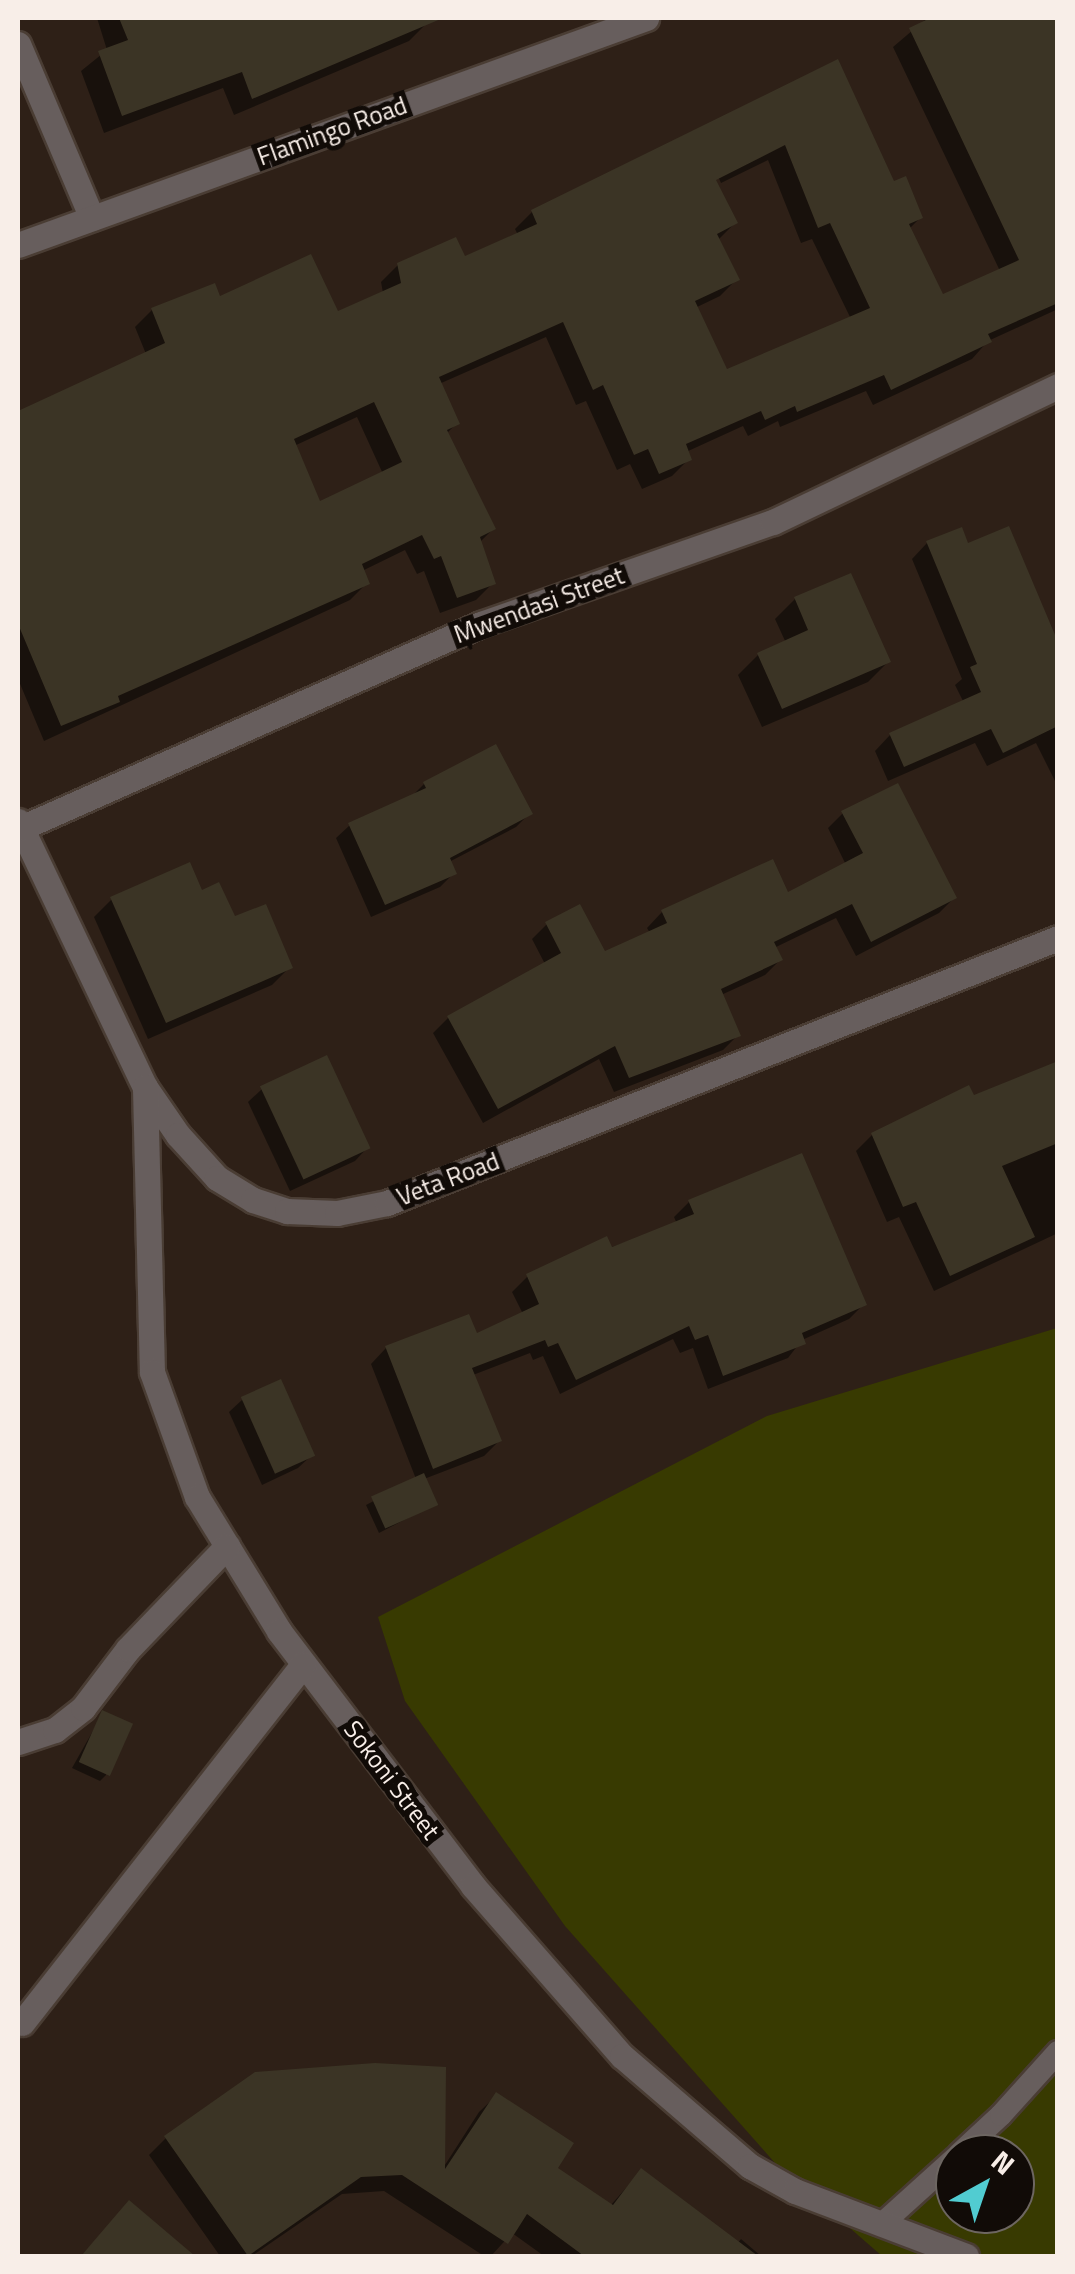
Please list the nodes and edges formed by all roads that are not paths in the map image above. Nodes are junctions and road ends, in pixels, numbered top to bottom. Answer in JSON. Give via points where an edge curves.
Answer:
{"nodes":[{"id":1,"x":646,"y":18,"type":"edge"},
{"id":2,"x":18,"y":44,"type":"edge"},
{"id":3,"x":92,"y":218,"type":"junction"},
{"id":4,"x":18,"y":245,"type":"edge"},
{"id":5,"x":1058,"y":386,"type":"edge"},
{"id":6,"x":19,"y":824,"type":"edge"},
{"id":7,"x":1058,"y":938,"type":"edge"},
{"id":8,"x":145,"y":1087,"type":"junction"},
{"id":9,"x":227,"y":1546,"type":"junction"},
{"id":10,"x":303,"y":1664,"type":"junction"},
{"id":11,"x":18,"y":1742,"type":"edge"},
{"id":12,"x":22,"y":2023,"type":"dead end"},
{"id":13,"x":1058,"y":2052,"type":"edge"},
{"id":14,"x":982,"y":2134,"type":"edge"},
{"id":15,"x":935,"y":2176,"type":"edge"},
{"id":16,"x":884,"y":2223,"type":"junction"},
{"id":17,"x":966,"y":2256,"type":"edge"}],
"edges":[{"from":1,"to":3,"type":"street","name":"Flamingo Road"},
{"from":2,"to":3,"type":"street"},
{"from":3,"to":4,"type":"street","name":"Flamingo Road"},
{"from":5,"to":6,"type":"street","name":"Mwendasi Street","via":[[773,522],[481,624]]},
{"from":6,"to":8,"type":"street","name":"Veta Road"},
{"from":7,"to":8,"type":"street","name":"Veta Road","via":[[386,1203],[337,1213],[287,1211],[217,1178]]},
{"from":8,"to":9,"type":"street","name":"Sokoni Street","via":[[152,1372],[197,1497]]},
{"from":9,"to":10,"type":"street","name":"Sokoni Street"},
{"from":9,"to":11,"type":"street","via":[[83,1708],[55,1730]]},
{"from":10,"to":12,"type":"street"},
{"from":10,"to":16,"type":"street","name":"Sokoni Street","via":[[473,1886],[622,2056],[750,2166],[795,2192]]},
{"from":13,"to":14,"type":"lane"},
{"from":15,"to":16,"type":"lane"},
{"from":16,"to":17,"type":"street","name":"Sokoni Street"}]}
